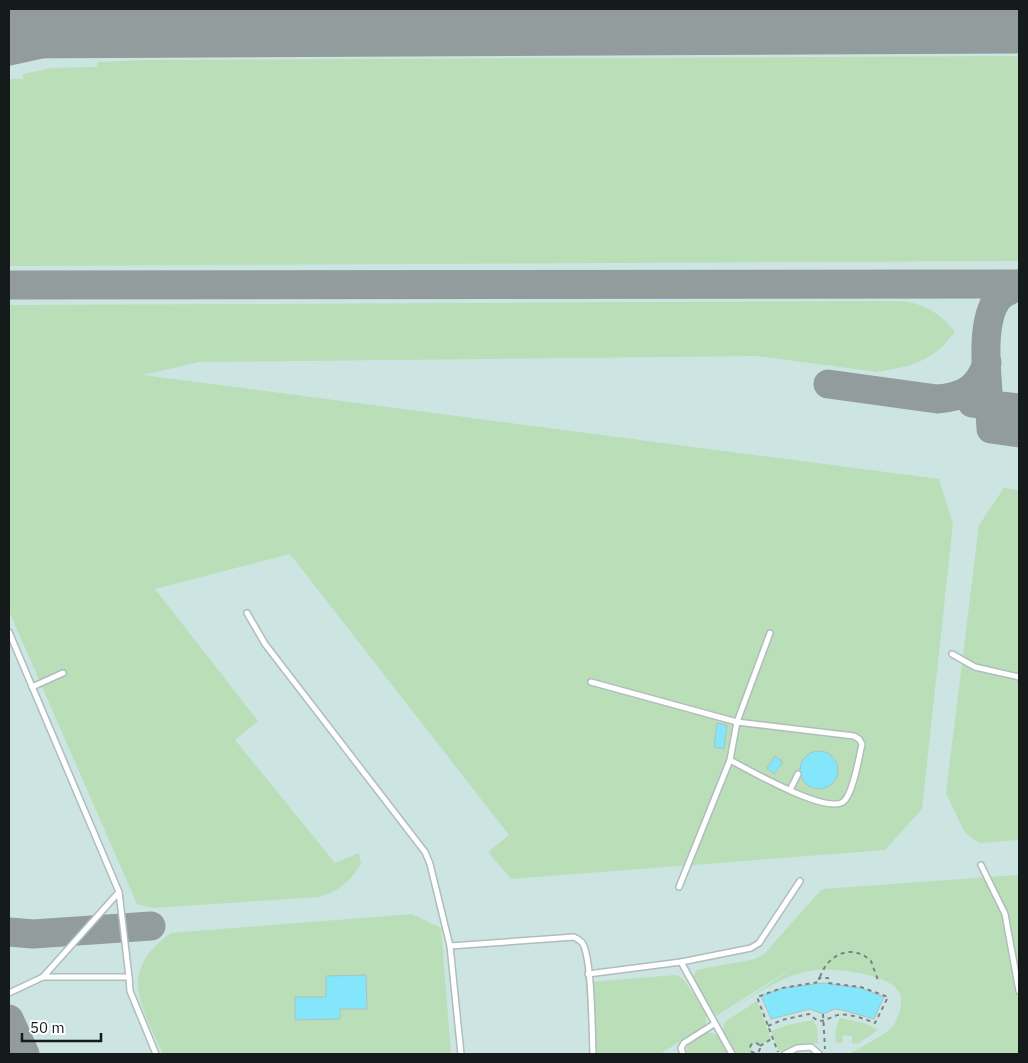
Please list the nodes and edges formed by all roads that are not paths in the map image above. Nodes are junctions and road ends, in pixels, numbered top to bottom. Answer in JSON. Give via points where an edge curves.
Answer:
{"nodes":[{"id":1,"x":247,"y":613,"type":"dead end"},
{"id":2,"x":9,"y":632,"type":"edge"},
{"id":3,"x":770,"y":633,"type":"dead end"},
{"id":4,"x":952,"y":654,"type":"dead end"},
{"id":5,"x":64,"y":673,"type":"dead end"},
{"id":6,"x":1019,"y":677,"type":"edge"},
{"id":7,"x":591,"y":682,"type":"dead end"},
{"id":8,"x":32,"y":687,"type":"junction"},
{"id":9,"x":737,"y":722,"type":"junction"},
{"id":10,"x":730,"y":760,"type":"junction"},
{"id":11,"x":798,"y":774,"type":"dead end"},
{"id":12,"x":790,"y":790,"type":"junction"},
{"id":13,"x":981,"y":865,"type":"dead end"},
{"id":14,"x":800,"y":881,"type":"dead end"},
{"id":15,"x":680,"y":887,"type":"dead end"},
{"id":16,"x":119,"y":892,"type":"junction"},
{"id":17,"x":450,"y":946,"type":"junction"},
{"id":18,"x":681,"y":962,"type":"junction"},
{"id":19,"x":588,"y":974,"type":"junction"},
{"id":20,"x":129,"y":977,"type":"junction"},
{"id":21,"x":43,"y":978,"type":"junction"},
{"id":22,"x":1019,"y":991,"type":"edge"},
{"id":23,"x":9,"y":993,"type":"edge"},
{"id":24,"x":714,"y":1024,"type":"junction"},
{"id":25,"x":156,"y":1054,"type":"edge"},
{"id":26,"x":462,"y":1054,"type":"edge"},
{"id":27,"x":593,"y":1054,"type":"edge"},
{"id":28,"x":683,"y":1054,"type":"edge"},
{"id":29,"x":732,"y":1054,"type":"edge"},
{"id":30,"x":785,"y":1054,"type":"edge"},
{"id":31,"x":820,"y":1054,"type":"edge"}],
"edges":[{"from":1,"to":17,"type":"lane","via":[[265,644],[425,852]]},
{"from":2,"to":8,"type":"lane"},
{"from":3,"to":9,"type":"lane"},
{"from":4,"to":6,"type":"lane","via":[[975,667]]},
{"from":5,"to":8,"type":"lane"},
{"from":7,"to":9,"type":"lane"},
{"from":8,"to":16,"type":"lane"},
{"from":9,"to":10,"type":"lane"},
{"from":9,"to":12,"type":"lane","via":[[859,739],[862,744],[850,793],[844,801],[829,804]]},
{"from":10,"to":12,"type":"lane"},
{"from":10,"to":15,"type":"lane"},
{"from":11,"to":12,"type":"lane"},
{"from":13,"to":22,"type":"lane","via":[[1005,914]]},
{"from":14,"to":18,"type":"lane","via":[[755,946]]},
{"from":16,"to":20,"type":"lane"},
{"from":16,"to":21,"type":"lane"},
{"from":17,"to":19,"type":"lane","via":[[574,937],[584,945]]},
{"from":17,"to":26,"type":"lane"},
{"from":18,"to":19,"type":"lane"},
{"from":18,"to":24,"type":"lane"},
{"from":19,"to":27,"type":"lane"},
{"from":20,"to":21,"type":"lane"},
{"from":20,"to":25,"type":"lane","via":[[130,991]]},
{"from":21,"to":23,"type":"lane"},
{"from":24,"to":28,"type":"lane","via":[[684,1043],[681,1048]]},
{"from":24,"to":29,"type":"lane"},
{"from":30,"to":31,"type":"lane","via":[[804,1046]]}]}
